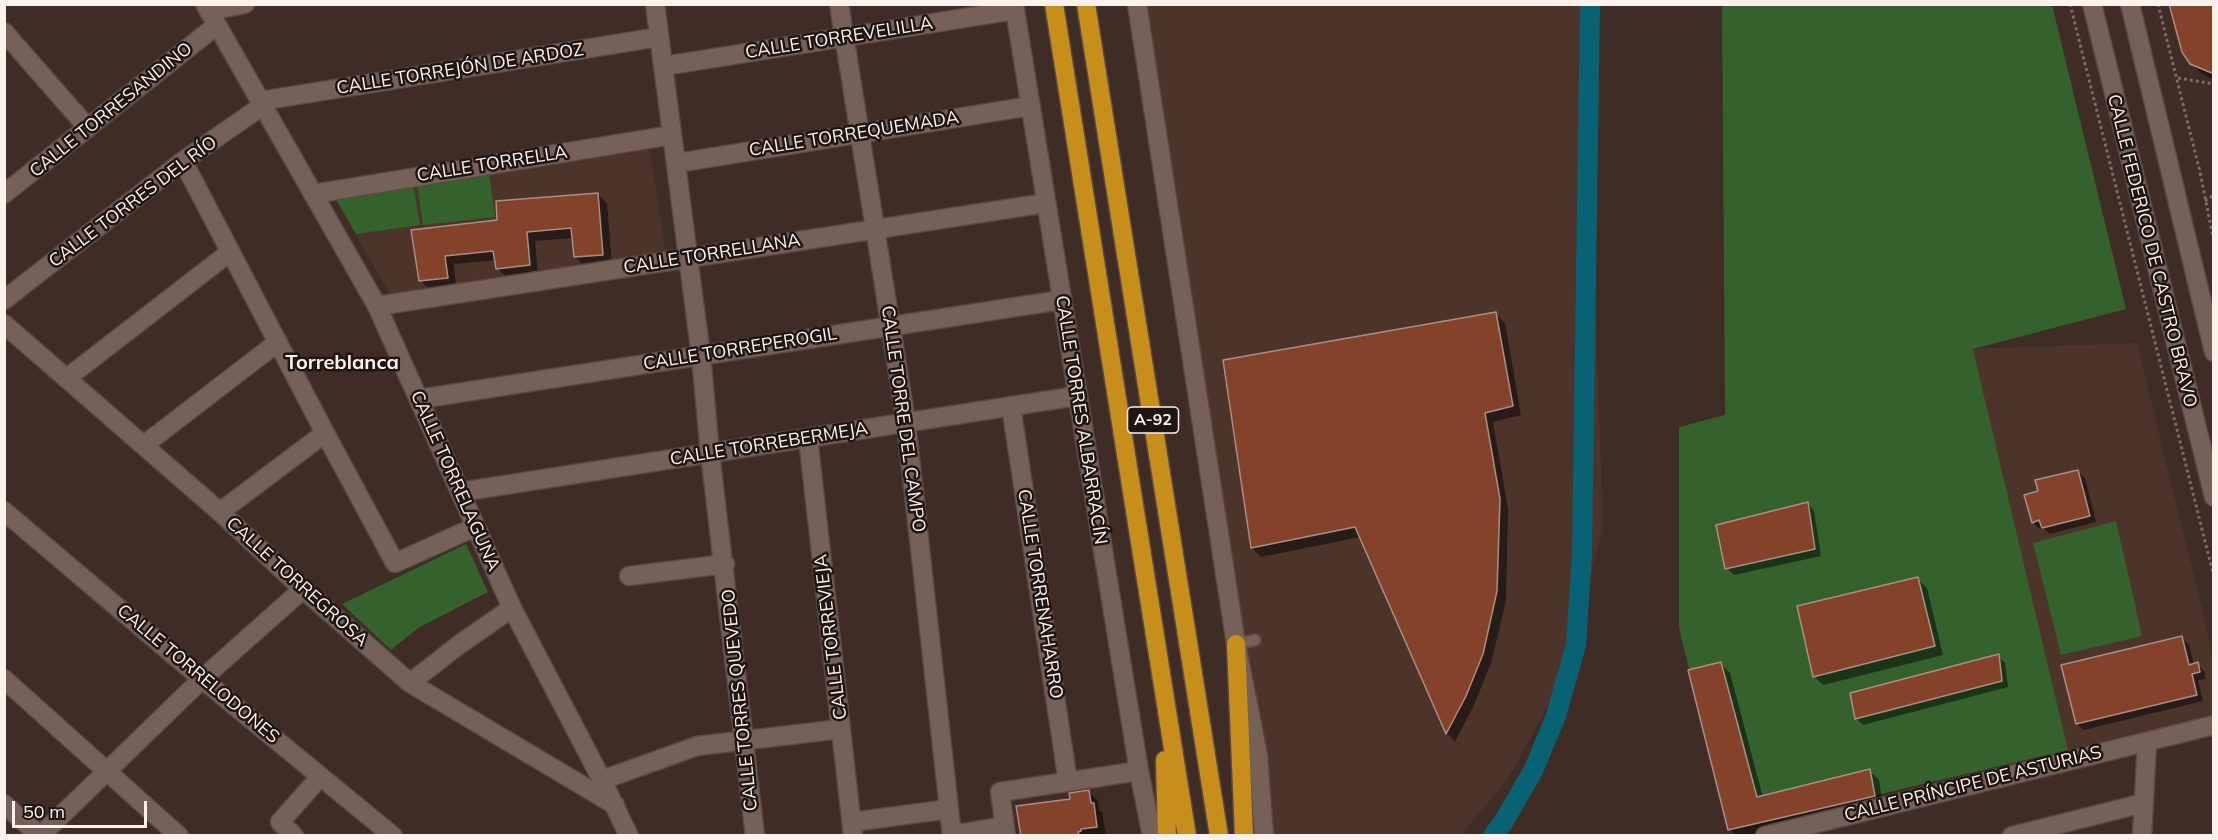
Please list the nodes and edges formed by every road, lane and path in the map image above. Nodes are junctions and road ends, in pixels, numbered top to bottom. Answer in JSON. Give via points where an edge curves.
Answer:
{"nodes":[{"id":1,"x":245,"y":4,"type":"edge"},
{"id":2,"x":656,"y":4,"type":"edge"},
{"id":3,"x":838,"y":4,"type":"edge"},
{"id":4,"x":1054,"y":4,"type":"edge"},
{"id":5,"x":1086,"y":4,"type":"edge"},
{"id":6,"x":1137,"y":4,"type":"edge"},
{"id":7,"x":2070,"y":4,"type":"edge"},
{"id":8,"x":2092,"y":4,"type":"edge"},
{"id":9,"x":2130,"y":4,"type":"edge"},
{"id":10,"x":2158,"y":4,"type":"edge"},
{"id":11,"x":1015,"y":7,"type":"edge"},
{"id":12,"x":210,"y":13,"type":"edge"},
{"id":13,"x":4,"y":32,"type":"edge"},
{"id":14,"x":659,"y":37,"type":"junction"},
{"id":15,"x":844,"y":38,"type":"junction"},
{"id":16,"x":664,"y":66,"type":"junction"},
{"id":17,"x":2178,"y":78,"type":"junction"},
{"id":18,"x":2214,"y":84,"type":"edge"},
{"id":19,"x":261,"y":103,"type":"junction"},
{"id":20,"x":1031,"y":106,"type":"junction"},
{"id":21,"x":88,"y":128,"type":"junction"},
{"id":22,"x":859,"y":134,"type":"junction"},
{"id":23,"x":672,"y":135,"type":"junction"},
{"id":24,"x":183,"y":161,"type":"junction"},
{"id":25,"x":677,"y":163,"type":"junction"},
{"id":26,"x":7,"y":187,"type":"edge"},
{"id":27,"x":313,"y":194,"type":"junction"},
{"id":28,"x":2214,"y":195,"type":"edge"},
{"id":29,"x":2205,"y":201,"type":"junction"},
{"id":30,"x":1046,"y":203,"type":"junction"},
{"id":31,"x":875,"y":229,"type":"junction"},
{"id":32,"x":2214,"y":242,"type":"edge"},
{"id":33,"x":230,"y":252,"type":"junction"},
{"id":34,"x":688,"y":258,"type":"junction"},
{"id":35,"x":4,"y":300,"type":"edge"},
{"id":36,"x":1062,"y":300,"type":"junction"},
{"id":37,"x":377,"y":306,"type":"junction"},
{"id":38,"x":4,"y":324,"type":"edge"},
{"id":39,"x":891,"y":326,"type":"junction"},
{"id":40,"x":278,"y":342,"type":"junction"},
{"id":41,"x":2214,"y":352,"type":"edge"},
{"id":42,"x":701,"y":356,"type":"junction"},
{"id":43,"x":67,"y":378,"type":"junction"},
{"id":44,"x":1077,"y":396,"type":"junction"},
{"id":45,"x":419,"y":399,"type":"junction"},
{"id":46,"x":1011,"y":406,"type":"junction"},
{"id":47,"x":906,"y":422,"type":"junction"},
{"id":48,"x":325,"y":433,"type":"junction"},
{"id":49,"x":808,"y":438,"type":"junction"},
{"id":50,"x":144,"y":445,"type":"junction"},
{"id":51,"x":710,"y":453,"type":"junction"},
{"id":52,"x":460,"y":492,"type":"junction"},
{"id":53,"x":2214,"y":497,"type":"edge"},
{"id":54,"x":4,"y":510,"type":"edge"},
{"id":55,"x":220,"y":512,"type":"junction"},
{"id":56,"x":475,"y":526,"type":"junction"},
{"id":57,"x":724,"y":564,"type":"junction"},
{"id":58,"x":629,"y":576,"type":"dead end"},
{"id":59,"x":2214,"y":577,"type":"edge"},
{"id":60,"x":303,"y":589,"type":"junction"},
{"id":61,"x":512,"y":608,"type":"junction"},
{"id":62,"x":1255,"y":640,"type":"dead end"},
{"id":63,"x":1236,"y":644,"type":"junction"},
{"id":64,"x":4,"y":679,"type":"edge"},
{"id":65,"x":202,"y":679,"type":"junction"},
{"id":66,"x":410,"y":683,"type":"junction"},
{"id":67,"x":1163,"y":686,"type":"junction"},
{"id":68,"x":2214,"y":725,"type":"edge"},
{"id":69,"x":841,"y":729,"type":"junction"},
{"id":70,"x":744,"y":739,"type":"junction"},
{"id":71,"x":2146,"y":742,"type":"junction"},
{"id":72,"x":108,"y":770,"type":"junction"},
{"id":73,"x":1139,"y":771,"type":"junction"},
{"id":74,"x":320,"y":777,"type":"junction"},
{"id":75,"x":602,"y":780,"type":"junction"},
{"id":76,"x":1068,"y":782,"type":"junction"},
{"id":77,"x":2144,"y":803,"type":"junction"},
{"id":78,"x":4,"y":804,"type":"edge"},
{"id":79,"x":615,"y":806,"type":"junction"},
{"id":80,"x":949,"y":809,"type":"junction"},
{"id":81,"x":853,"y":829,"type":"edge"},
{"id":82,"x":1005,"y":831,"type":"edge"},
{"id":83,"x":381,"y":832,"type":"edge"},
{"id":84,"x":952,"y":835,"type":"edge"},
{"id":85,"x":40,"y":836,"type":"edge"},
{"id":86,"x":179,"y":836,"type":"edge"},
{"id":87,"x":294,"y":836,"type":"edge"},
{"id":88,"x":629,"y":836,"type":"edge"},
{"id":89,"x":755,"y":836,"type":"edge"},
{"id":90,"x":1152,"y":836,"type":"edge"},
{"id":91,"x":1167,"y":836,"type":"edge"},
{"id":92,"x":1187,"y":836,"type":"edge"},
{"id":93,"x":1219,"y":836,"type":"edge"},
{"id":94,"x":1244,"y":836,"type":"edge"},
{"id":95,"x":1264,"y":836,"type":"edge"},
{"id":96,"x":1765,"y":836,"type":"edge"},
{"id":97,"x":2012,"y":836,"type":"edge"},
{"id":98,"x":2142,"y":836,"type":"edge"}],
"edges":[{"from":1,"to":12,"type":"street"},
{"from":2,"to":14,"type":"street","name":"CALLE TORRES QUEVEDO"},
{"from":3,"to":15,"type":"street","name":"CALLE TORRE DEL CAMPO"},
{"from":4,"to":67,"type":"highway","number":"A-92"},
{"from":5,"to":93,"type":"highway","number":"A-92"},
{"from":6,"to":63,"type":"street"},
{"from":7,"to":59,"type":"path"},
{"from":8,"to":53,"type":"street","name":"CALLE FEDERICO DE CASTRO BRAVO"},
{"from":9,"to":41,"type":"street"},
{"from":10,"to":17,"type":"path"},
{"from":11,"to":15,"type":"street","name":"CALLE TORREVELILLA"},
{"from":11,"to":20,"type":"street","name":"CALLE TORRES ALBARRACÍN"},
{"from":12,"to":19,"type":"street","name":"CALLE TORRELAGUNA"},
{"from":12,"to":21,"type":"street","name":"CALLE TORRESANDINO"},
{"from":13,"to":21,"type":"street"},
{"from":14,"to":16,"type":"street","name":"CALLE TORRES QUEVEDO"},
{"from":14,"to":19,"type":"street","name":"CALLE TORREJÓN DE ARDOZ"},
{"from":15,"to":16,"type":"street","name":"CALLE TORREVELILLA"},
{"from":15,"to":22,"type":"street","name":"CALLE TORRE DEL CAMPO"},
{"from":16,"to":23,"type":"street","name":"CALLE TORRES QUEVEDO"},
{"from":17,"to":18,"type":"path"},
{"from":17,"to":29,"type":"path"},
{"from":19,"to":24,"type":"street","name":"CALLE TORRES DEL RÍO"},
{"from":19,"to":27,"type":"street","name":"CALLE TORRELAGUNA"},
{"from":20,"to":22,"type":"street","name":"CALLE TORREQUEMADA"},
{"from":20,"to":30,"type":"street","name":"CALLE TORRES ALBARRACÍN"},
{"from":21,"to":26,"type":"street","name":"CALLE TORRESANDINO"},
{"from":22,"to":25,"type":"street","name":"CALLE TORREQUEMADA"},
{"from":22,"to":31,"type":"street","name":"CALLE TORRE DEL CAMPO"},
{"from":23,"to":25,"type":"street","name":"CALLE TORRES QUEVEDO"},
{"from":23,"to":27,"type":"street","name":"CALLE TORRELLA"},
{"from":24,"to":33,"type":"street"},
{"from":24,"to":35,"type":"street","name":"CALLE TORRES DEL RÍO"},
{"from":25,"to":34,"type":"street","name":"CALLE TORRES QUEVEDO"},
{"from":27,"to":37,"type":"street","name":"CALLE TORRELAGUNA"},
{"from":28,"to":29,"type":"path"},
{"from":29,"to":32,"type":"path"},
{"from":30,"to":31,"type":"street","name":"CALLE TORRELLANA"},
{"from":30,"to":36,"type":"street","name":"CALLE TORRES ALBARRACÍN"},
{"from":31,"to":34,"type":"street","name":"CALLE TORRELLANA"},
{"from":31,"to":39,"type":"street","name":"CALLE TORRE DEL CAMPO"},
{"from":33,"to":40,"type":"street"},
{"from":33,"to":43,"type":"street"},
{"from":34,"to":37,"type":"street","name":"CALLE TORRELLANA"},
{"from":34,"to":42,"type":"street","name":"CALLE TORRES QUEVEDO"},
{"from":36,"to":39,"type":"street","name":"CALLE TORREPEROGIL"},
{"from":36,"to":44,"type":"street","name":"CALLE TORRES ALBARRACÍN"},
{"from":37,"to":45,"type":"street","name":"CALLE TORRELAGUNA"},
{"from":38,"to":43,"type":"street","name":"CALLE TORREGROSA"},
{"from":39,"to":42,"type":"street","name":"CALLE TORREPEROGIL"},
{"from":39,"to":47,"type":"street","name":"CALLE TORRE DEL CAMPO"},
{"from":40,"to":48,"type":"street"},
{"from":40,"to":50,"type":"street"},
{"from":42,"to":45,"type":"street","name":"CALLE TORREPEROGIL"},
{"from":42,"to":51,"type":"street","name":"CALLE TORRES QUEVEDO"},
{"from":43,"to":50,"type":"street","name":"CALLE TORREGROSA"},
{"from":44,"to":46,"type":"street","name":"CALLE TORREBERMEJA"},
{"from":44,"to":73,"type":"street","name":"CALLE TORRES ALBARRACÍN"},
{"from":45,"to":52,"type":"street","name":"CALLE TORRELAGUNA"},
{"from":46,"to":47,"type":"street","name":"CALLE TORREBERMEJA"},
{"from":46,"to":76,"type":"street","name":"CALLE TORRENAHARRO"},
{"from":47,"to":49,"type":"street","name":"CALLE TORREBERMEJA"},
{"from":47,"to":80,"type":"street","name":"CALLE TORRE DEL CAMPO"},
{"from":48,"to":55,"type":"street"},
{"from":48,"to":56,"type":"street","via":[[395,563]]},
{"from":49,"to":51,"type":"street","name":"CALLE TORREBERMEJA"},
{"from":49,"to":69,"type":"street","name":"CALLE TORREVIEJA"},
{"from":50,"to":55,"type":"street","name":"CALLE TORREGROSA"},
{"from":51,"to":52,"type":"street","name":"CALLE TORREBERMEJA"},
{"from":51,"to":57,"type":"street","name":"CALLE TORRES QUEVEDO"},
{"from":52,"to":56,"type":"street","name":"CALLE TORRELAGUNA"},
{"from":54,"to":65,"type":"street","name":"CALLE TORRELODONES"},
{"from":55,"to":60,"type":"street","name":"CALLE TORREGROSA"},
{"from":56,"to":61,"type":"street","name":"CALLE TORRELAGUNA"},
{"from":57,"to":58,"type":"street","name":"CALLE TORRES QUEVEDO"},
{"from":57,"to":70,"type":"street","name":"CALLE TORRES QUEVEDO"},
{"from":60,"to":65,"type":"street"},
{"from":60,"to":66,"type":"street","name":"CALLE TORREGROSA"},
{"from":61,"to":66,"type":"street"},
{"from":61,"to":75,"type":"street","name":"CALLE TORRELAGUNA"},
{"from":62,"to":63,"type":"lane"},
{"from":63,"to":94,"type":"highway"},
{"from":63,"to":95,"type":"street","via":[[1258,755]]},
{"from":64,"to":72,"type":"street"},
{"from":65,"to":72,"type":"street"},
{"from":65,"to":74,"type":"street","name":"CALLE TORRELODONES"},
{"from":66,"to":79,"type":"street","name":"CALLE TORREGROSA"},
{"from":67,"to":91,"type":"highway"},
{"from":67,"to":92,"type":"highway","number":"A-92"},
{"from":68,"to":71,"type":"street","name":"CALLE PRÍNCIPE DE ASTURIAS"},
{"from":69,"to":70,"type":"street"},
{"from":69,"to":81,"type":"street","name":"CALLE TORREVIEJA"},
{"from":70,"to":75,"type":"street","via":[[697,746]]},
{"from":70,"to":89,"type":"street","name":"CALLE TORRES QUEVEDO"},
{"from":71,"to":77,"type":"street"},
{"from":71,"to":96,"type":"street","name":"CALLE PRÍNCIPE DE ASTURIAS"},
{"from":72,"to":85,"type":"street"},
{"from":72,"to":86,"type":"street"},
{"from":73,"to":76,"type":"street"},
{"from":73,"to":90,"type":"street","name":"CALLE TORRES ALBARRACÍN"},
{"from":74,"to":83,"type":"street","name":"CALLE TORRELODONES"},
{"from":74,"to":87,"type":"street","via":[[280,822]]},
{"from":75,"to":79,"type":"street","name":"CALLE TORRELAGUNA"},
{"from":76,"to":82,"type":"street","via":[[1000,792]]},
{"from":77,"to":97,"type":"street"},
{"from":77,"to":98,"type":"street"},
{"from":78,"to":85,"type":"street"},
{"from":79,"to":88,"type":"street","name":"CALLE TORRELAGUNA"},
{"from":80,"to":81,"type":"street"},
{"from":80,"to":84,"type":"street","name":"CALLE TORRE DEL CAMPO"},
{"from":82,"to":84,"type":"street"}]}
